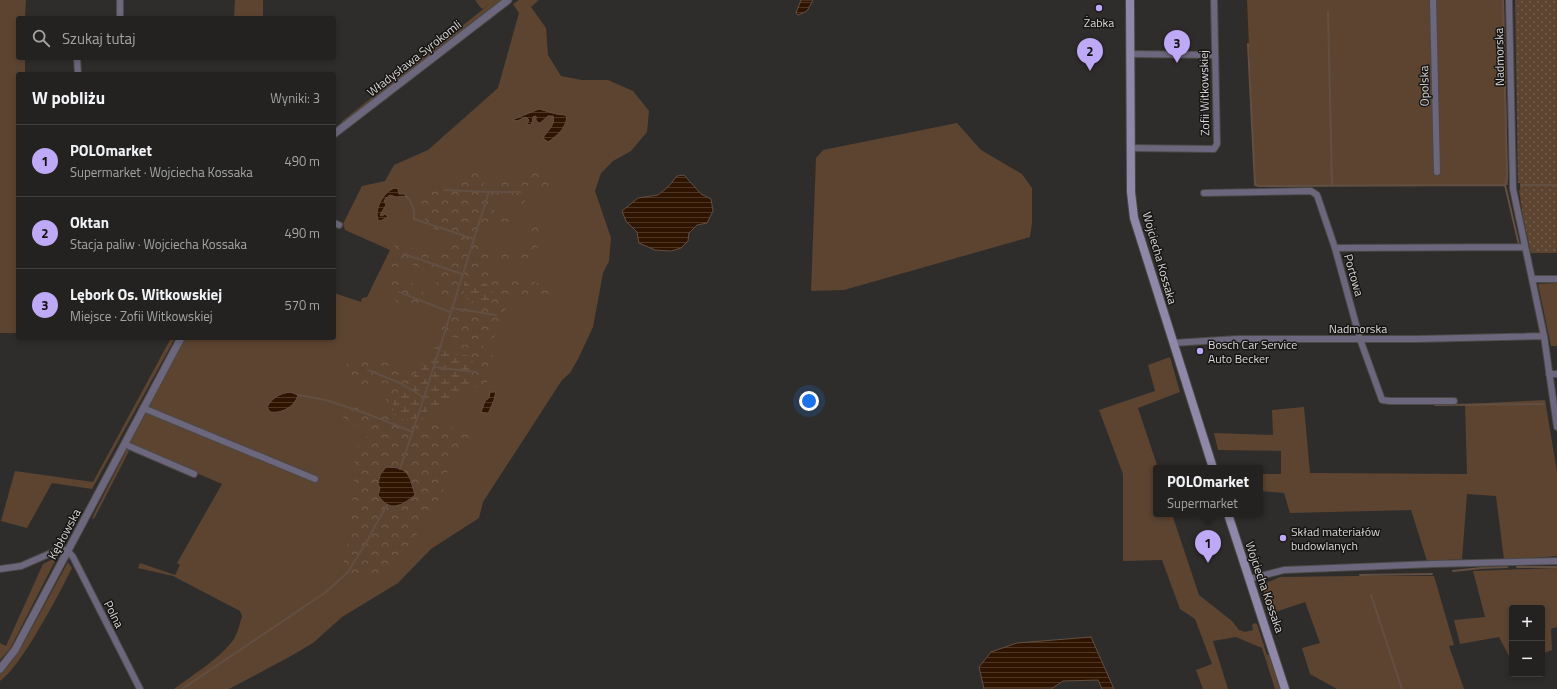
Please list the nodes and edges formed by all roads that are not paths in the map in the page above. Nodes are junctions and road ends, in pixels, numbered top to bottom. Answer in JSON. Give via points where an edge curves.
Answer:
{"nodes":[{"id":1,"x":120,"y":0,"type":"edge"},
{"id":2,"x":508,"y":0,"type":"edge"},
{"id":3,"x":1130,"y":0,"type":"edge"},
{"id":4,"x":1214,"y":0,"type":"edge"},
{"id":5,"x":1433,"y":0,"type":"edge"},
{"id":6,"x":1509,"y":0,"type":"edge"},
{"id":7,"x":120,"y":16,"type":"edge"},
{"id":8,"x":1130,"y":54,"type":"junction"},
{"id":9,"x":1214,"y":55,"type":"junction"},
{"id":10,"x":77,"y":60,"type":"edge"},
{"id":11,"x":78,"y":72,"type":"edge"},
{"id":12,"x":336,"y":132,"type":"edge"},
{"id":13,"x":1130,"y":148,"type":"junction"},
{"id":14,"x":1437,"y":172,"type":"dead end"},
{"id":15,"x":1204,"y":193,"type":"dead end"},
{"id":16,"x":1525,"y":247,"type":"junction"},
{"id":17,"x":1335,"y":248,"type":"junction"},
{"id":18,"x":1532,"y":279,"type":"junction"},
{"id":19,"x":1557,"y":279,"type":"edge"},
{"id":20,"x":1544,"y":336,"type":"junction"},
{"id":21,"x":1360,"y":339,"type":"junction"},
{"id":22,"x":180,"y":340,"type":"edge"},
{"id":23,"x":1173,"y":343,"type":"junction"},
{"id":24,"x":1548,"y":374,"type":"junction"},
{"id":25,"x":1557,"y":374,"type":"edge"},
{"id":26,"x":1454,"y":401,"type":"dead end"},
{"id":27,"x":144,"y":408,"type":"junction"},
{"id":28,"x":1557,"y":427,"type":"edge"},
{"id":29,"x":129,"y":446,"type":"dead end"},
{"id":30,"x":1212,"y":465,"type":"edge"},
{"id":31,"x":194,"y":474,"type":"dead end"},
{"id":32,"x":315,"y":480,"type":"dead end"},
{"id":33,"x":1229,"y":517,"type":"edge"},
{"id":34,"x":67,"y":550,"type":"junction"},
{"id":35,"x":1557,"y":561,"type":"edge"},
{"id":36,"x":0,"y":569,"type":"edge"},
{"id":37,"x":1249,"y":579,"type":"junction"},
{"id":38,"x":0,"y":669,"type":"edge"},
{"id":39,"x":140,"y":689,"type":"edge"},
{"id":40,"x":1285,"y":689,"type":"edge"}],
"edges":[{"from":1,"to":7,"type":"street"},
{"from":2,"to":12,"type":"street","name":"Władysława Syrokomli"},
{"from":3,"to":8,"type":"main road","name":"Wojciecha Kossaka"},
{"from":4,"to":9,"type":"street","name":"Zofii Witkowskiej"},
{"from":5,"to":14,"type":"street","name":"Opolska"},
{"from":6,"to":16,"type":"street","name":"Nadmorska","via":[[1513,190]]},
{"from":8,"to":9,"type":"street"},
{"from":8,"to":13,"type":"main road","name":"Wojciecha Kossaka"},
{"from":9,"to":13,"type":"street","name":"Zofii Witkowskiej","via":[[1217,144],[1214,149]]},
{"from":10,"to":11,"type":"street"},
{"from":13,"to":23,"type":"main road","name":"Wojciecha Kossaka","via":[[1134,218]]},
{"from":15,"to":17,"type":"street","name":"Portowa","via":[[1311,191],[1317,195]]},
{"from":16,"to":17,"type":"street"},
{"from":16,"to":18,"type":"street","name":"Nadmorska"},
{"from":17,"to":21,"type":"street","name":"Portowa"},
{"from":18,"to":19,"type":"street"},
{"from":18,"to":20,"type":"street","name":"Nadmorska"},
{"from":20,"to":21,"type":"street","name":"Nadmorska"},
{"from":20,"to":24,"type":"street","name":"Nadmorska"},
{"from":21,"to":23,"type":"street","name":"Nadmorska","via":[[1237,339]]},
{"from":21,"to":26,"type":"street","name":"Portowa","via":[[1382,400]]},
{"from":22,"to":27,"type":"street","name":"Kębłowska"},
{"from":23,"to":30,"type":"main road","name":"Wojciecha Kossaka"},
{"from":24,"to":25,"type":"street"},
{"from":24,"to":28,"type":"street","name":"Nadmorska"},
{"from":27,"to":32,"type":"street"},
{"from":27,"to":34,"type":"street","name":"Kębłowska"},
{"from":29,"to":31,"type":"street"},
{"from":33,"to":37,"type":"main road","name":"Wojciecha Kossaka"},
{"from":34,"to":36,"type":"street","via":[[58,550],[21,566]]},
{"from":34,"to":38,"type":"street","name":"Kębłowska","via":[[15,650]]},
{"from":34,"to":39,"type":"street","name":"Polna"},
{"from":35,"to":37,"type":"street","via":[[1284,570]]},
{"from":37,"to":40,"type":"main road","name":"Wojciecha Kossaka"}]}
